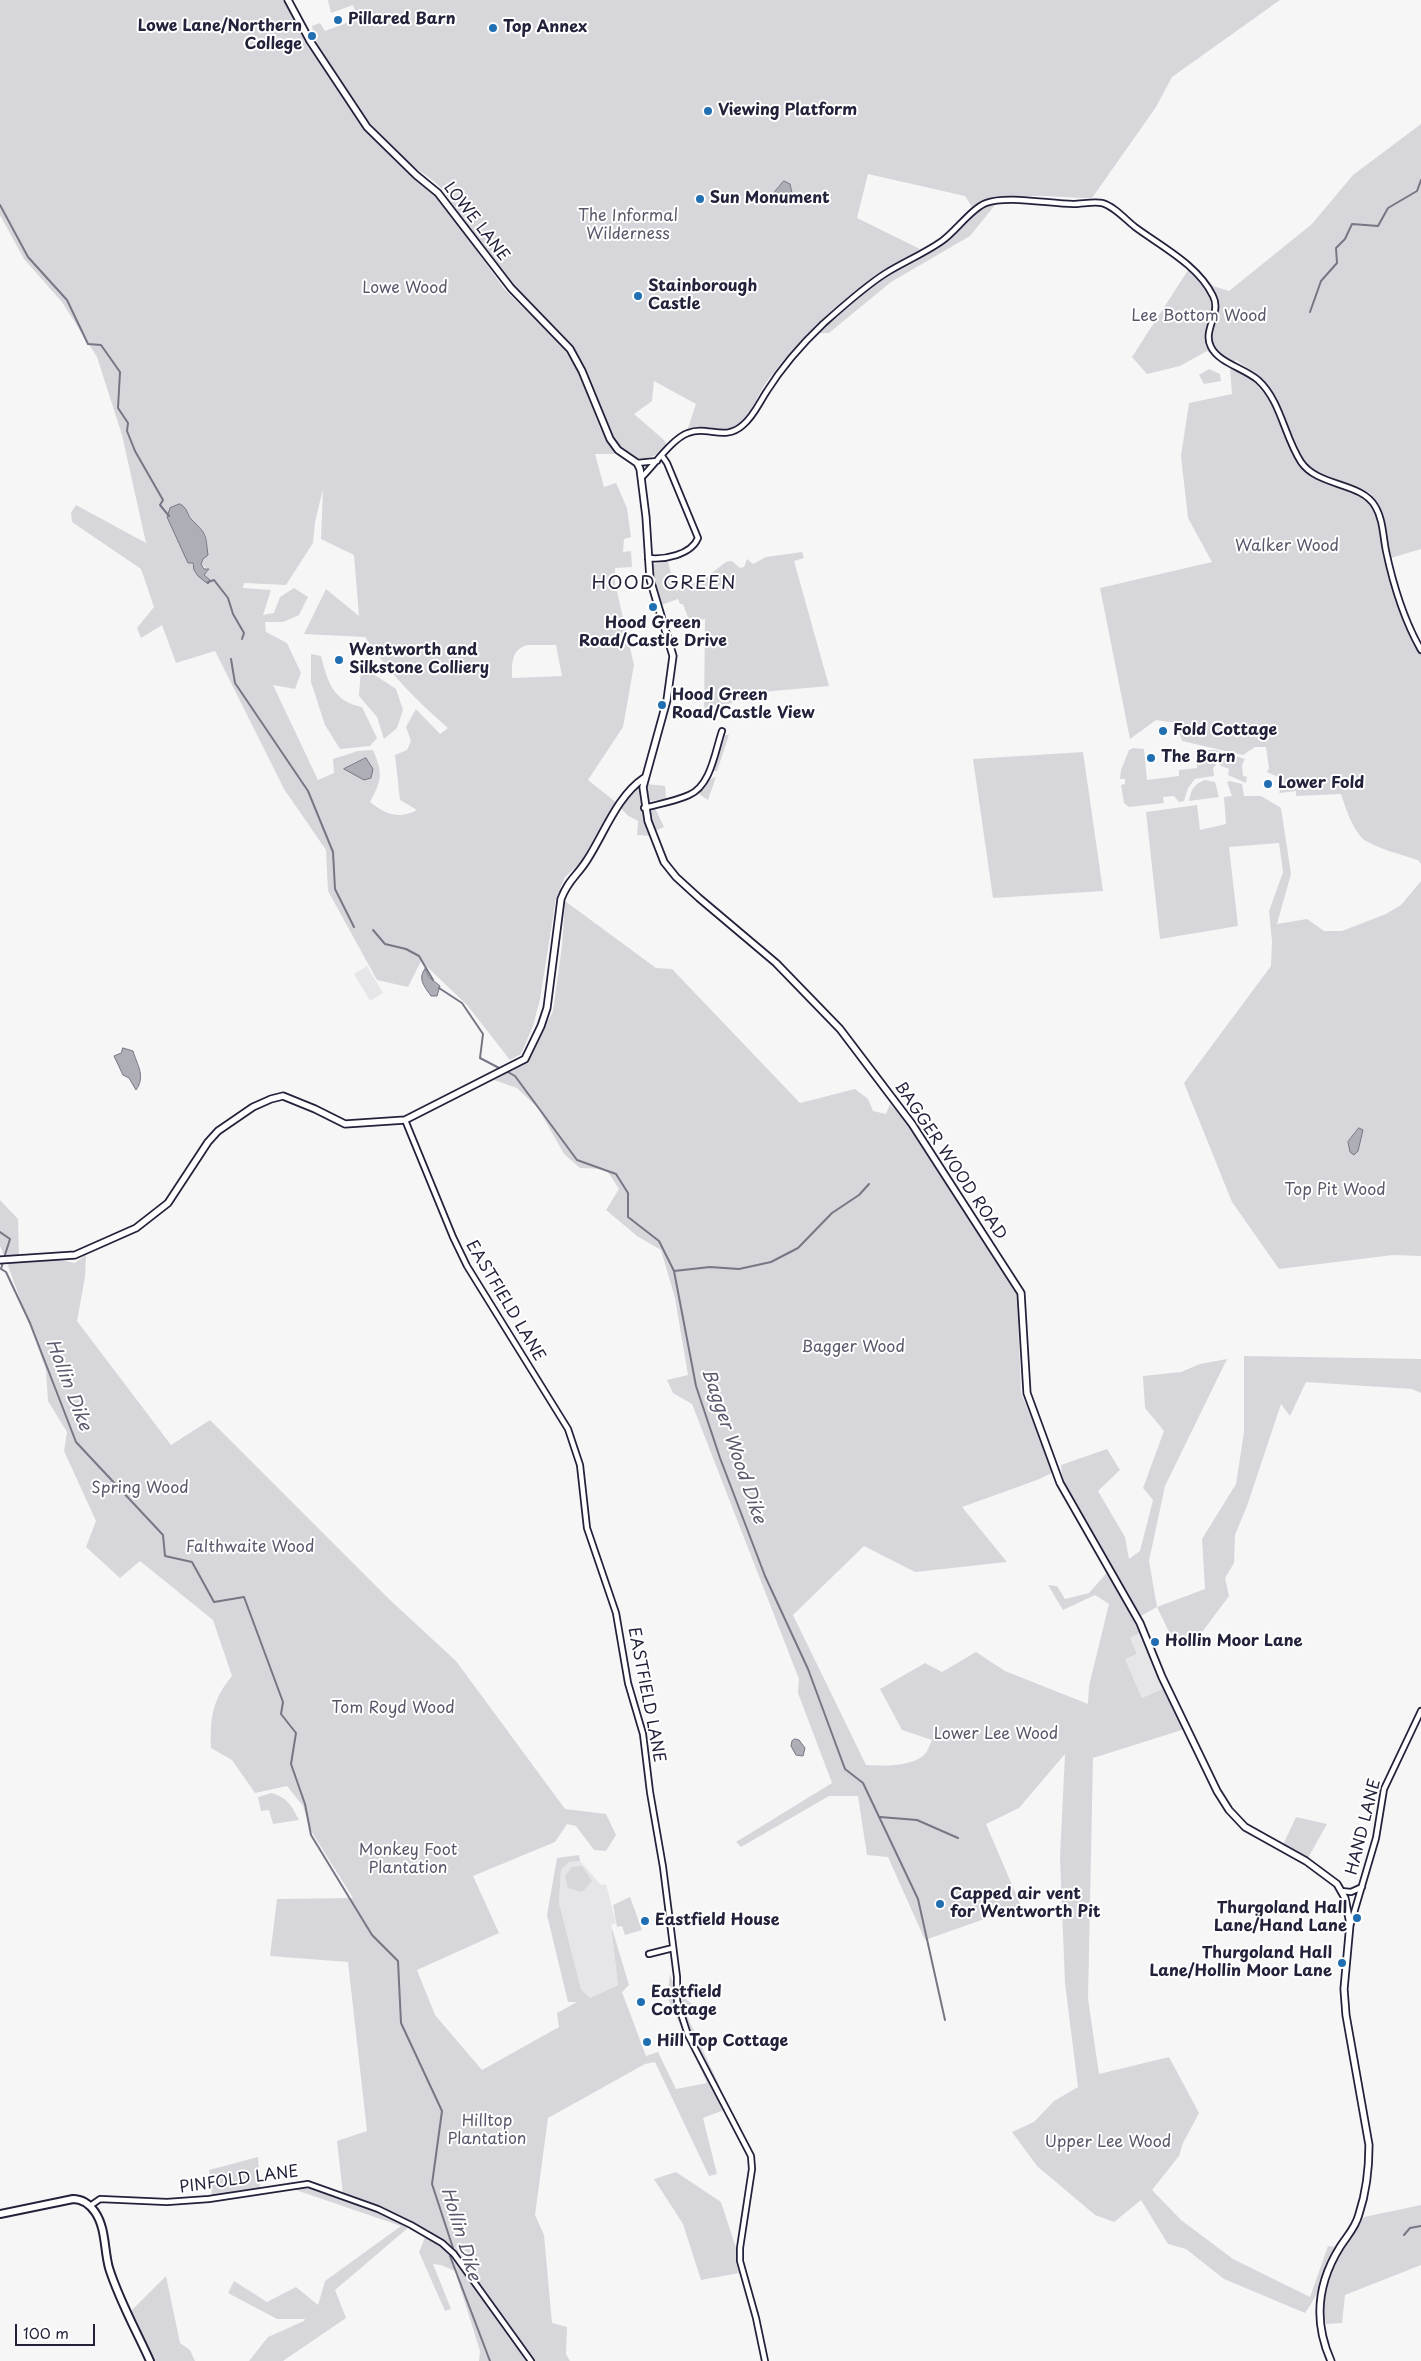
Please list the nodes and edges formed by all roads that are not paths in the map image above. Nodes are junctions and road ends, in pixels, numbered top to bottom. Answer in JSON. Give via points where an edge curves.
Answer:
{"nodes":[{"id":1,"x":288,"y":0,"type":"edge"},
{"id":2,"x":662,"y":456,"type":"junction"},
{"id":3,"x":657,"y":461,"type":"junction"},
{"id":4,"x":637,"y":463,"type":"junction"},
{"id":5,"x":642,"y":477,"type":"junction"},
{"id":6,"x":648,"y":558,"type":"junction"},
{"id":7,"x":1421,"y":650,"type":"edge"},
{"id":8,"x":722,"y":731,"type":"dead end"},
{"id":9,"x":644,"y":778,"type":"junction"},
{"id":10,"x":644,"y":808,"type":"junction"},
{"id":11,"x":405,"y":1120,"type":"junction"},
{"id":12,"x":2,"y":1259,"type":"edge"},
{"id":13,"x":1421,"y":1711,"type":"edge"},
{"id":14,"x":1362,"y":1887,"type":"junction"},
{"id":15,"x":1341,"y":1891,"type":"junction"},
{"id":16,"x":1350,"y":1924,"type":"junction"},
{"id":17,"x":673,"y":1948,"type":"junction"},
{"id":18,"x":649,"y":1954,"type":"dead end"},
{"id":19,"x":90,"y":2206,"type":"junction"},
{"id":20,"x":0,"y":2214,"type":"edge"},
{"id":21,"x":150,"y":2361,"type":"edge"},
{"id":22,"x":531,"y":2361,"type":"edge"},
{"id":23,"x":765,"y":2361,"type":"edge"},
{"id":24,"x":1332,"y":2361,"type":"edge"}],
"edges":[{"from":1,"to":4,"type":"street","name":"LOWE LANE","via":[[310,41],[367,127],[438,193],[506,282],[570,349],[607,433],[618,450]]},
{"from":2,"to":3,"type":"street"},
{"from":2,"to":6,"type":"street","via":[[698,538],[693,545],[666,559]]},
{"from":2,"to":7,"type":"street","via":[[684,434],[697,430],[718,434],[740,428],[789,360],[823,324],[885,274],[943,241],[984,203],[1103,203],[1184,262],[1212,293],[1216,308],[1208,335],[1209,344],[1218,355],[1243,368],[1263,386],[1307,468],[1324,480],[1362,494],[1374,504],[1401,607]]},
{"from":3,"to":4,"type":"street"},
{"from":3,"to":5,"type":"street"},
{"from":4,"to":5,"type":"street"},
{"from":5,"to":6,"type":"street"},
{"from":6,"to":9,"type":"street","via":[[650,579],[673,656],[667,700]]},
{"from":8,"to":10,"type":"street","via":[[708,774],[697,791]]},
{"from":9,"to":10,"type":"street"},
{"from":9,"to":11,"type":"street","via":[[622,800],[583,866],[566,885],[561,899],[547,1008],[525,1059]]},
{"from":10,"to":15,"type":"street","name":"BAGGER WOOD ROAD","via":[[670,870],[776,963],[840,1029],[912,1124],[1021,1293],[1027,1393],[1060,1483],[1140,1623],[1217,1791],[1245,1827],[1306,1861],[1337,1884]]},
{"from":11,"to":12,"type":"street","via":[[344,1124],[283,1096],[253,1107],[218,1131],[168,1203],[136,1228],[75,1255]]},
{"from":11,"to":17,"type":"street","name":"EASTFIELD LANE","via":[[460,1252],[568,1429],[580,1465],[587,1528],[616,1612],[628,1683],[643,1734]]},
{"from":13,"to":14,"type":"street","name":"HAND LANE","via":[[1384,1789],[1376,1838]]},
{"from":14,"to":15,"type":"street","via":[[1351,1892]]},
{"from":14,"to":16,"type":"street","name":"HAND LANE"},
{"from":15,"to":16,"type":"street"},
{"from":16,"to":24,"type":"street","via":[[1344,1989],[1346,2015],[1369,2159],[1359,2214],[1321,2293],[1318,2315],[1325,2347]]},
{"from":17,"to":18,"type":"street"},
{"from":17,"to":23,"type":"street","name":"EASTFIELD LANE","via":[[677,2001],[688,2035],[751,2156],[740,2261]]},
{"from":19,"to":20,"type":"main road","via":[[73,2199]]},
{"from":19,"to":21,"type":"main road","via":[[100,2221],[117,2289]]},
{"from":19,"to":22,"type":"street","name":"PINFOLD LANE","via":[[100,2199],[167,2202],[209,2199],[308,2184],[378,2209],[442,2243],[452,2252]]}]}
